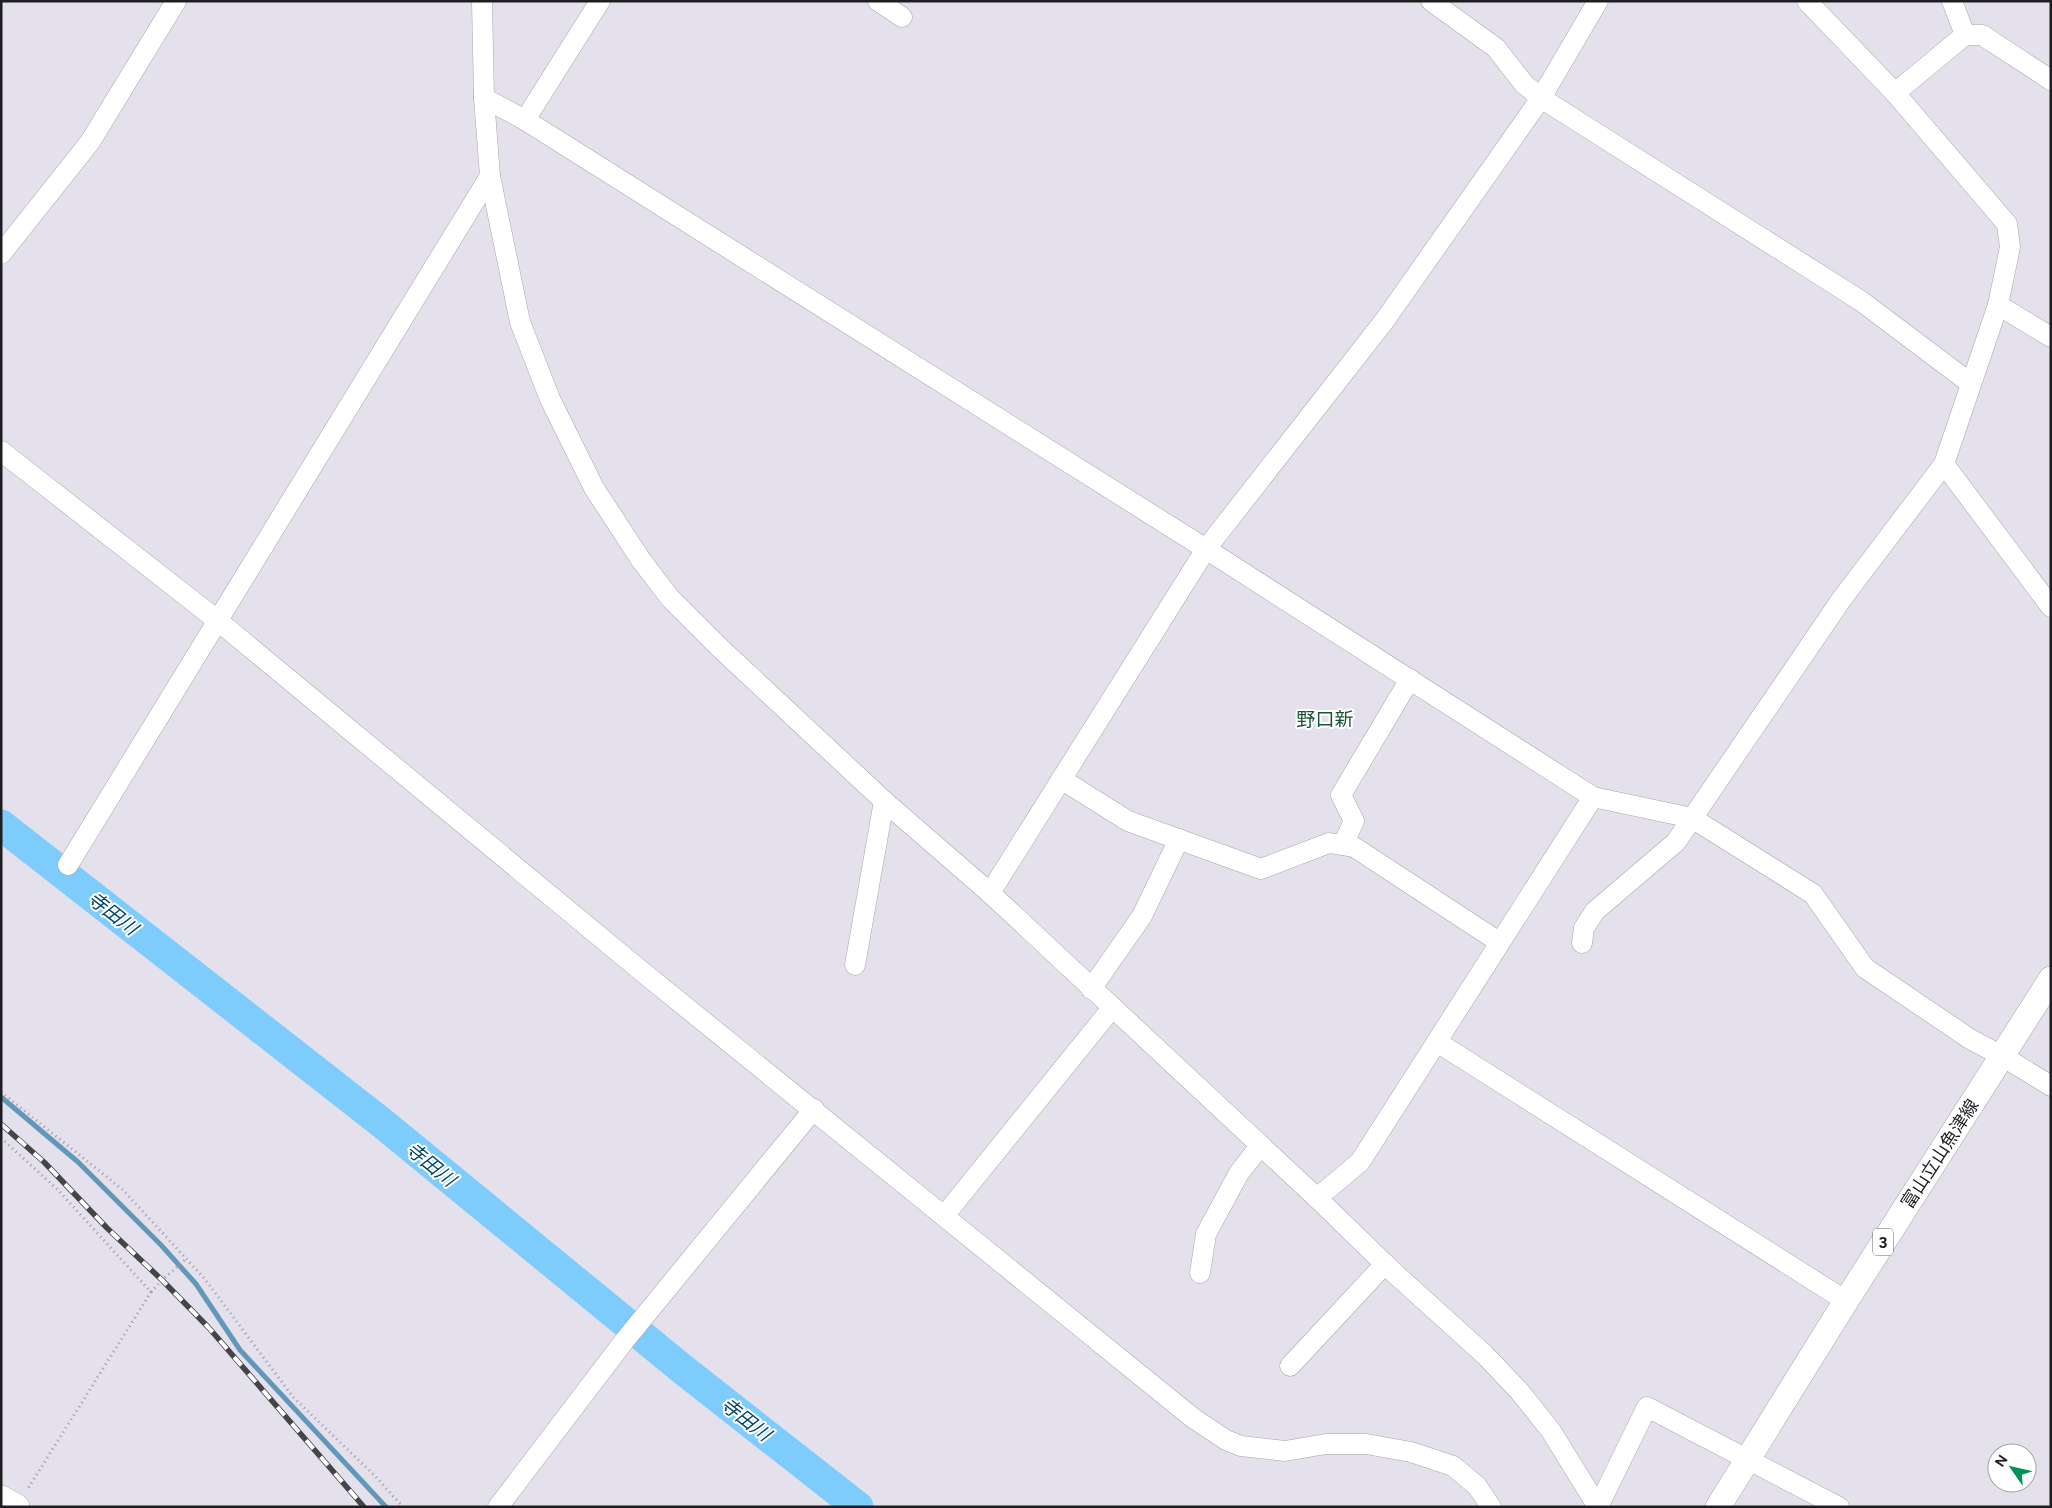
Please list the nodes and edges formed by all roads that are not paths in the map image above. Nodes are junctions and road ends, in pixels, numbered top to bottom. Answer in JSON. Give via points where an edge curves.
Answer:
{"nodes":[{"id":1,"x":176,"y":1,"type":"edge"},
{"id":2,"x":600,"y":1,"type":"edge"},
{"id":3,"x":878,"y":1,"type":"edge"},
{"id":4,"x":1431,"y":1,"type":"edge"},
{"id":5,"x":1598,"y":1,"type":"edge"},
{"id":6,"x":1808,"y":1,"type":"edge"},
{"id":7,"x":1952,"y":1,"type":"edge"},
{"id":8,"x":480,"y":2,"type":"edge"},
{"id":9,"x":902,"y":17,"type":"dead end"},
{"id":10,"x":1965,"y":35,"type":"junction"},
{"id":11,"x":2051,"y":80,"type":"edge"},
{"id":12,"x":1895,"y":93,"type":"junction"},
{"id":13,"x":484,"y":98,"type":"junction"},
{"id":14,"x":1541,"y":98,"type":"junction"},
{"id":15,"x":525,"y":120,"type":"junction"},
{"id":16,"x":490,"y":176,"type":"junction"},
{"id":17,"x":1,"y":254,"type":"edge"},
{"id":18,"x":1998,"y":305,"type":"junction"},
{"id":19,"x":2051,"y":337,"type":"edge"},
{"id":20,"x":1970,"y":383,"type":"junction"},
{"id":21,"x":1,"y":451,"type":"edge"},
{"id":22,"x":1944,"y":464,"type":"junction"},
{"id":23,"x":1206,"y":549,"type":"junction"},
{"id":24,"x":2051,"y":607,"type":"edge"},
{"id":25,"x":217,"y":620,"type":"junction"},
{"id":26,"x":1410,"y":679,"type":"junction"},
{"id":27,"x":1061,"y":779,"type":"junction"},
{"id":28,"x":1594,"y":797,"type":"junction"},
{"id":29,"x":884,"y":801,"type":"junction"},
{"id":30,"x":1692,"y":818,"type":"junction"},
{"id":31,"x":1179,"y":840,"type":"junction"},
{"id":32,"x":1343,"y":845,"type":"junction"},
{"id":33,"x":68,"y":865,"type":"dead end"},
{"id":34,"x":990,"y":893,"type":"junction"},
{"id":35,"x":1499,"y":942,"type":"junction"},
{"id":36,"x":1582,"y":943,"type":"dead end"},
{"id":37,"x":855,"y":965,"type":"dead end"},
{"id":38,"x":2051,"y":979,"type":"edge"},
{"id":39,"x":1091,"y":989,"type":"junction"},
{"id":40,"x":1112,"y":1008,"type":"junction"},
{"id":41,"x":1437,"y":1042,"type":"junction"},
{"id":42,"x":2002,"y":1056,"type":"junction"},
{"id":43,"x":2051,"y":1086,"type":"edge"},
{"id":44,"x":814,"y":1109,"type":"junction"},
{"id":45,"x":1261,"y":1145,"type":"junction"},
{"id":46,"x":1317,"y":1198,"type":"junction"},
{"id":47,"x":944,"y":1216,"type":"junction"},
{"id":48,"x":1385,"y":1264,"type":"junction"},
{"id":49,"x":1200,"y":1273,"type":"dead end"},
{"id":50,"x":1846,"y":1301,"type":"junction"},
{"id":51,"x":1290,"y":1366,"type":"dead end"},
{"id":52,"x":1747,"y":1460,"type":"junction"},
{"id":53,"x":1,"y":1498,"type":"edge"},
{"id":54,"x":16,"y":1507,"type":"edge"},
{"id":55,"x":498,"y":1507,"type":"edge"},
{"id":56,"x":1491,"y":1507,"type":"edge"},
{"id":57,"x":1598,"y":1507,"type":"edge"},
{"id":58,"x":1718,"y":1507,"type":"edge"},
{"id":59,"x":1839,"y":1507,"type":"edge"}],
"edges":[{"from":1,"to":17,"type":"street","via":[[90,142]]},
{"from":2,"to":15,"type":"street"},
{"from":3,"to":9,"type":"street"},
{"from":4,"to":14,"type":"street","via":[[1496,48],[1524,84]]},
{"from":5,"to":14,"type":"street"},
{"from":6,"to":12,"type":"street"},
{"from":7,"to":10,"type":"street"},
{"from":8,"to":13,"type":"street"},
{"from":10,"to":11,"type":"street","via":[[1982,35]]},
{"from":10,"to":12,"type":"street"},
{"from":12,"to":18,"type":"street","via":[[2007,224],[2010,247]]},
{"from":13,"to":15,"type":"street"},
{"from":13,"to":16,"type":"street"},
{"from":14,"to":20,"type":"street","via":[[1861,301]]},
{"from":14,"to":23,"type":"street","via":[[1385,320]]},
{"from":15,"to":23,"type":"street"},
{"from":16,"to":25,"type":"street"},
{"from":16,"to":29,"type":"street","via":[[520,322],[550,399],[594,488],[640,560],[670,598]]},
{"from":18,"to":19,"type":"street"},
{"from":18,"to":20,"type":"street"},
{"from":20,"to":22,"type":"street"},
{"from":21,"to":25,"type":"street"},
{"from":22,"to":24,"type":"street"},
{"from":22,"to":30,"type":"street","via":[[1841,600]]},
{"from":23,"to":26,"type":"street"},
{"from":23,"to":27,"type":"street"},
{"from":25,"to":33,"type":"street"},
{"from":25,"to":44,"type":"street","via":[[637,968]]},
{"from":26,"to":28,"type":"street"},
{"from":26,"to":32,"type":"street","via":[[1341,795],[1354,821]]},
{"from":27,"to":31,"type":"street","via":[[1128,821]]},
{"from":27,"to":34,"type":"street"},
{"from":28,"to":30,"type":"street"},
{"from":28,"to":35,"type":"street"},
{"from":29,"to":34,"type":"street"},
{"from":29,"to":37,"type":"street"},
{"from":30,"to":36,"type":"street","via":[[1676,842],[1595,911],[1584,928]]},
{"from":30,"to":42,"type":"street","via":[[1813,894],[1865,968],[1970,1039]]},
{"from":31,"to":32,"type":"street","via":[[1261,869],[1329,843]]},
{"from":31,"to":39,"type":"street","via":[[1142,916]]},
{"from":32,"to":35,"type":"street","via":[[1354,847]]},
{"from":34,"to":39,"type":"street"},
{"from":35,"to":41,"type":"street"},
{"from":38,"to":42,"type":"main road","name":"富山立山魚津線","number":"3"},
{"from":39,"to":40,"type":"street"},
{"from":40,"to":45,"type":"street"},
{"from":40,"to":47,"type":"street"},
{"from":41,"to":46,"type":"street","via":[[1360,1162]]},
{"from":41,"to":50,"type":"street"},
{"from":42,"to":43,"type":"street"},
{"from":42,"to":50,"type":"main road","name":"富山立山魚津線","number":"3"},
{"from":44,"to":47,"type":"street"},
{"from":44,"to":55,"type":"street","via":[[625,1340]]},
{"from":45,"to":46,"type":"street"},
{"from":45,"to":49,"type":"street","via":[[1239,1173],[1206,1234]]},
{"from":46,"to":48,"type":"street"},
{"from":47,"to":56,"type":"street","via":[[1193,1418],[1226,1440],[1241,1446],[1285,1451],[1326,1444],[1366,1444],[1411,1452],[1452,1466],[1477,1486]]},
{"from":48,"to":51,"type":"street"},
{"from":48,"to":57,"type":"street","via":[[1485,1354],[1520,1392],[1552,1431]]},
{"from":50,"to":52,"type":"main road","name":"富山立山魚津線","number":"3"},
{"from":52,"to":57,"type":"street","via":[[1647,1407]]},
{"from":52,"to":58,"type":"main road","name":"富山立山魚津線","number":"3"},
{"from":52,"to":59,"type":"street"},
{"from":53,"to":54,"type":"main road"}]}
